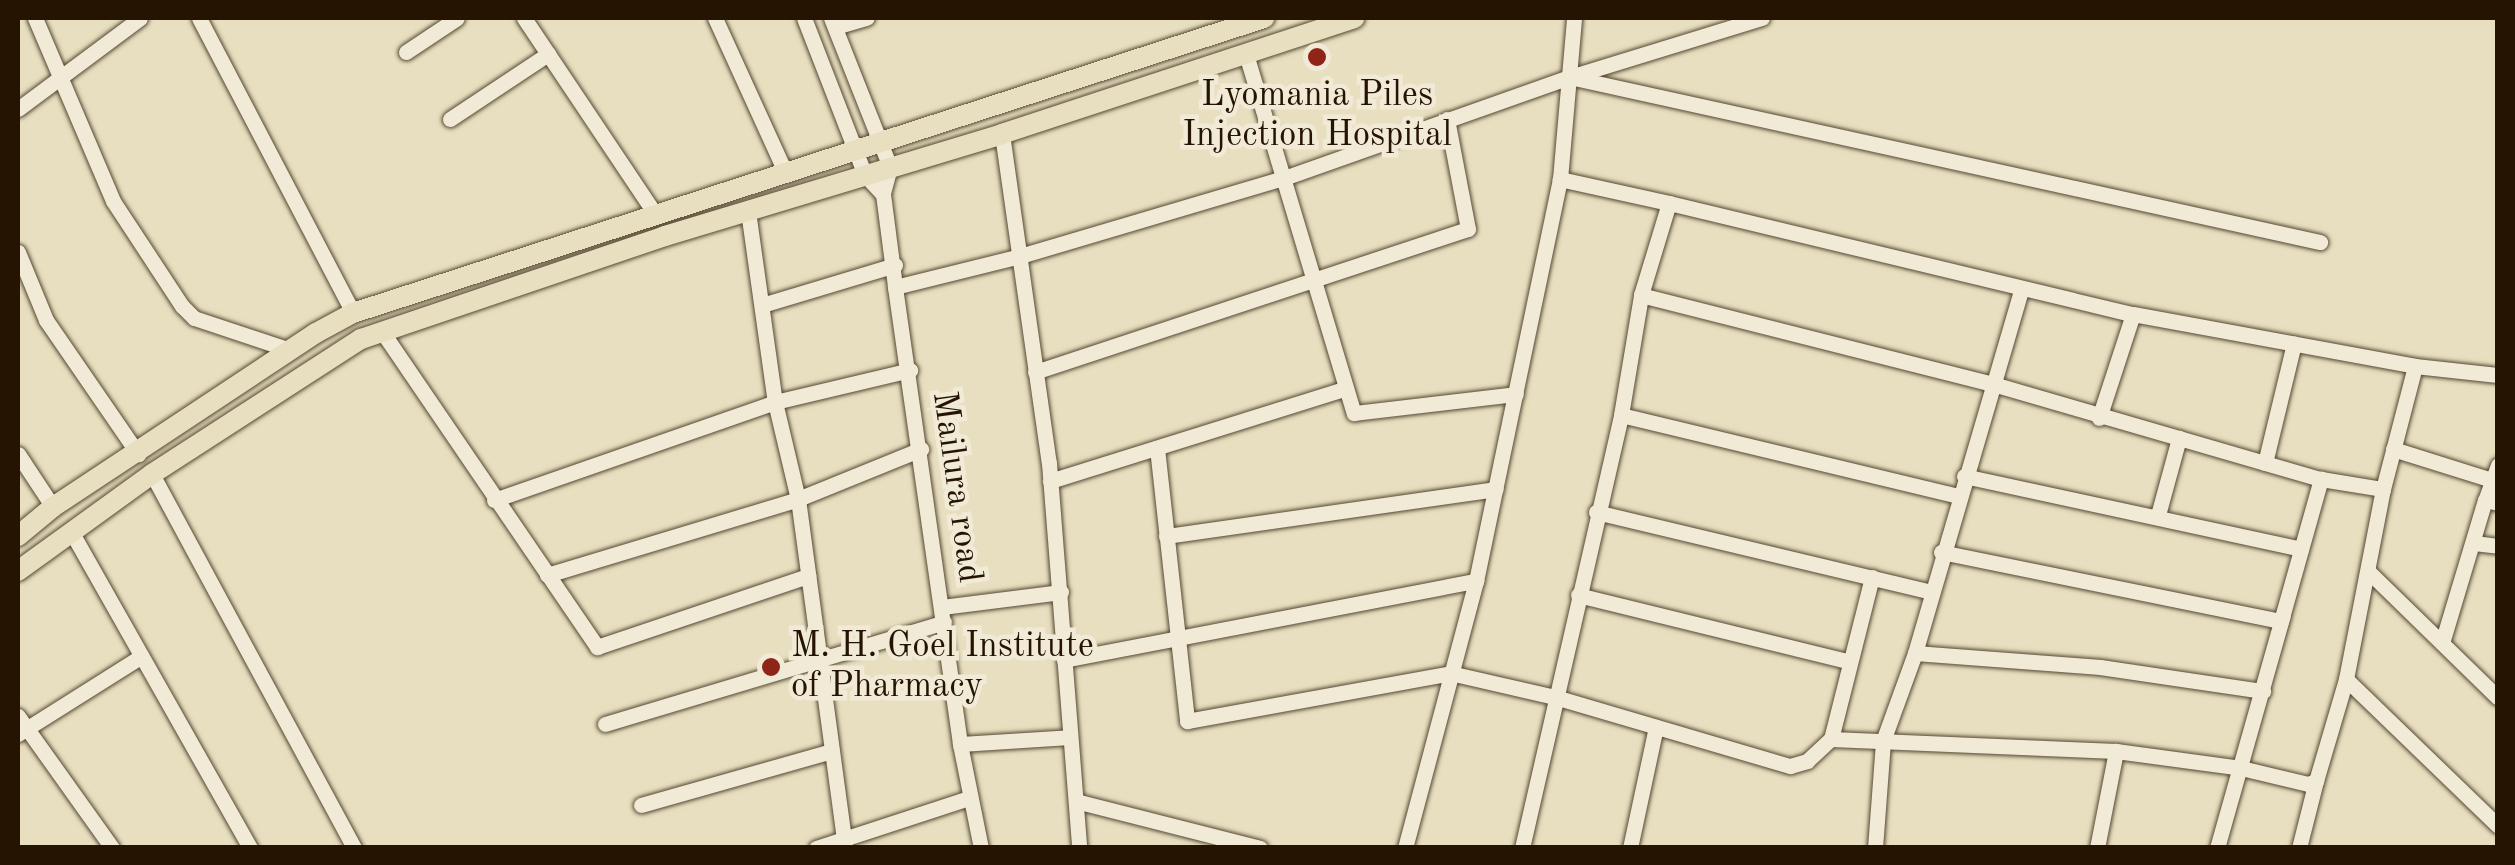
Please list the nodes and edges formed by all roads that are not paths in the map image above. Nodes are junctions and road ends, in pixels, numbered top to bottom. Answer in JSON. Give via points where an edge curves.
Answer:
{"nodes":[{"id":1,"x":34,"y":18,"type":"edge"},
{"id":2,"x":112,"y":18,"type":"edge"},
{"id":3,"x":140,"y":18,"type":"edge"},
{"id":4,"x":199,"y":18,"type":"edge"},
{"id":5,"x":457,"y":18,"type":"edge"},
{"id":6,"x":524,"y":18,"type":"edge"},
{"id":7,"x":715,"y":18,"type":"edge"},
{"id":8,"x":804,"y":18,"type":"edge"},
{"id":9,"x":867,"y":18,"type":"edge"},
{"id":10,"x":1264,"y":18,"type":"edge"},
{"id":11,"x":1354,"y":18,"type":"edge"},
{"id":12,"x":1574,"y":18,"type":"edge"},
{"id":13,"x":1762,"y":18,"type":"edge"},
{"id":14,"x":833,"y":22,"type":"edge"},
{"id":15,"x":120,"y":32,"type":"junction"},
{"id":16,"x":406,"y":52,"type":"dead end"},
{"id":17,"x":548,"y":54,"type":"junction"},
{"id":18,"x":1246,"y":54,"type":"junction"},
{"id":19,"x":61,"y":74,"type":"junction"},
{"id":20,"x":1570,"y":77,"type":"junction"},
{"id":21,"x":18,"y":109,"type":"edge"},
{"id":22,"x":1447,"y":118,"type":"junction"},
{"id":23,"x":450,"y":119,"type":"dead end"},
{"id":24,"x":1002,"y":134,"type":"junction"},
{"id":25,"x":880,"y":143,"type":"junction"},
{"id":26,"x":856,"y":150,"type":"junction"},
{"id":27,"x":890,"y":167,"type":"junction"},
{"id":28,"x":786,"y":174,"type":"junction"},
{"id":29,"x":865,"y":175,"type":"junction"},
{"id":30,"x":1284,"y":178,"type":"junction"},
{"id":31,"x":1560,"y":179,"type":"junction"},
{"id":32,"x":883,"y":194,"type":"junction"},
{"id":33,"x":1670,"y":203,"type":"junction"},
{"id":34,"x":748,"y":211,"type":"junction"},
{"id":35,"x":655,"y":214,"type":"junction"},
{"id":36,"x":2320,"y":242,"type":"dead end"},
{"id":37,"x":18,"y":252,"type":"edge"},
{"id":38,"x":1020,"y":256,"type":"junction"},
{"id":39,"x":894,"y":265,"type":"junction"},
{"id":40,"x":1315,"y":281,"type":"junction"},
{"id":41,"x":895,"y":288,"type":"junction"},
{"id":42,"x":2021,"y":290,"type":"junction"},
{"id":43,"x":1641,"y":295,"type":"junction"},
{"id":44,"x":762,"y":305,"type":"junction"},
{"id":45,"x":354,"y":314,"type":"junction"},
{"id":46,"x":2133,"y":314,"type":"junction"},
{"id":47,"x":382,"y":330,"type":"junction"},
{"id":48,"x":2294,"y":343,"type":"junction"},
{"id":49,"x":290,"y":350,"type":"junction"},
{"id":50,"x":2415,"y":366,"type":"junction"},
{"id":51,"x":910,"y":370,"type":"junction"},
{"id":52,"x":1035,"y":372,"type":"junction"},
{"id":53,"x":2498,"y":375,"type":"edge"},
{"id":54,"x":1993,"y":384,"type":"junction"},
{"id":55,"x":1346,"y":388,"type":"junction"},
{"id":56,"x":1516,"y":394,"type":"junction"},
{"id":57,"x":775,"y":402,"type":"junction"},
{"id":58,"x":1621,"y":416,"type":"junction"},
{"id":59,"x":2099,"y":418,"type":"junction"},
{"id":60,"x":2179,"y":438,"type":"junction"},
{"id":61,"x":921,"y":448,"type":"junction"},
{"id":62,"x":1157,"y":448,"type":"junction"},
{"id":63,"x":2393,"y":449,"type":"junction"},
{"id":64,"x":18,"y":454,"type":"edge"},
{"id":65,"x":138,"y":454,"type":"junction"},
{"id":66,"x":2265,"y":463,"type":"junction"},
{"id":67,"x":2495,"y":473,"type":"edge"},
{"id":68,"x":152,"y":474,"type":"junction"},
{"id":69,"x":1964,"y":476,"type":"junction"},
{"id":70,"x":2321,"y":480,"type":"junction"},
{"id":71,"x":1050,"y":481,"type":"junction"},
{"id":72,"x":1496,"y":489,"type":"junction"},
{"id":73,"x":2383,"y":489,"type":"junction"},
{"id":74,"x":1958,"y":496,"type":"junction"},
{"id":75,"x":798,"y":499,"type":"junction"},
{"id":76,"x":494,"y":500,"type":"junction"},
{"id":77,"x":2491,"y":502,"type":"edge"},
{"id":78,"x":53,"y":506,"type":"junction"},
{"id":79,"x":1596,"y":512,"type":"junction"},
{"id":80,"x":2158,"y":515,"type":"junction"},
{"id":81,"x":72,"y":533,"type":"junction"},
{"id":82,"x":18,"y":536,"type":"edge"},
{"id":83,"x":1166,"y":536,"type":"junction"},
{"id":84,"x":2474,"y":542,"type":"junction"},
{"id":85,"x":2498,"y":546,"type":"edge"},
{"id":86,"x":2301,"y":548,"type":"junction"},
{"id":87,"x":1941,"y":552,"type":"junction"},
{"id":88,"x":18,"y":571,"type":"edge"},
{"id":89,"x":2369,"y":572,"type":"junction"},
{"id":90,"x":548,"y":575,"type":"junction"},
{"id":91,"x":808,"y":576,"type":"junction"},
{"id":92,"x":1872,"y":577,"type":"junction"},
{"id":93,"x":1476,"y":581,"type":"junction"},
{"id":94,"x":1061,"y":592,"type":"junction"},
{"id":95,"x":1930,"y":592,"type":"junction"},
{"id":96,"x":1578,"y":596,"type":"junction"},
{"id":97,"x":943,"y":614,"type":"junction"},
{"id":98,"x":2283,"y":615,"type":"junction"},
{"id":99,"x":1177,"y":639,"type":"junction"},
{"id":100,"x":2442,"y":644,"type":"junction"},
{"id":101,"x":1915,"y":653,"type":"junction"},
{"id":102,"x":142,"y":656,"type":"junction"},
{"id":103,"x":819,"y":659,"type":"junction"},
{"id":104,"x":1064,"y":660,"type":"junction"},
{"id":105,"x":1850,"y":662,"type":"junction"},
{"id":106,"x":1450,"y":673,"type":"junction"},
{"id":107,"x":2346,"y":679,"type":"junction"},
{"id":108,"x":2263,"y":691,"type":"junction"},
{"id":109,"x":1556,"y":697,"type":"junction"},
{"id":110,"x":2498,"y":698,"type":"edge"},
{"id":111,"x":606,"y":724,"type":"dead end"},
{"id":112,"x":20,"y":726,"type":"edge"},
{"id":113,"x":1656,"y":727,"type":"junction"},
{"id":114,"x":1070,"y":736,"type":"junction"},
{"id":115,"x":1831,"y":739,"type":"junction"},
{"id":116,"x":1883,"y":741,"type":"junction"},
{"id":117,"x":960,"y":744,"type":"junction"},
{"id":118,"x":832,"y":752,"type":"junction"},
{"id":119,"x":2116,"y":752,"type":"junction"},
{"id":120,"x":2241,"y":768,"type":"junction"},
{"id":121,"x":2316,"y":781,"type":"junction"},
{"id":122,"x":969,"y":798,"type":"junction"},
{"id":123,"x":1076,"y":801,"type":"junction"},
{"id":124,"x":640,"y":805,"type":"dead end"},
{"id":125,"x":2498,"y":826,"type":"edge"},
{"id":126,"x":845,"y":844,"type":"edge"},
{"id":127,"x":1875,"y":847,"type":"edge"},
{"id":128,"x":112,"y":848,"type":"edge"},
{"id":129,"x":250,"y":848,"type":"edge"},
{"id":130,"x":354,"y":848,"type":"edge"},
{"id":131,"x":816,"y":848,"type":"edge"},
{"id":132,"x":981,"y":848,"type":"edge"},
{"id":133,"x":1079,"y":848,"type":"edge"},
{"id":134,"x":1260,"y":848,"type":"edge"},
{"id":135,"x":1405,"y":848,"type":"edge"},
{"id":136,"x":1522,"y":848,"type":"edge"},
{"id":137,"x":1630,"y":848,"type":"edge"},
{"id":138,"x":1892,"y":848,"type":"edge"},
{"id":139,"x":2097,"y":848,"type":"edge"},
{"id":140,"x":2217,"y":848,"type":"edge"},
{"id":141,"x":2299,"y":848,"type":"edge"}],
"edges":[{"from":1,"to":19,"type":"street"},
{"from":2,"to":15,"type":"street"},
{"from":3,"to":15,"type":"street"},
{"from":4,"to":45,"type":"street"},
{"from":5,"to":16,"type":"street"},
{"from":6,"to":17,"type":"street"},
{"from":7,"to":28,"type":"street"},
{"from":8,"to":26,"type":"street"},
{"from":9,"to":14,"type":"street"},
{"from":10,"to":25,"type":"main road"},
{"from":11,"to":18,"type":"main road"},
{"from":12,"to":20,"type":"street"},
{"from":13,"to":20,"type":"street"},
{"from":14,"to":25,"type":"street"},
{"from":15,"to":19,"type":"street"},
{"from":17,"to":23,"type":"street"},
{"from":17,"to":35,"type":"street"},
{"from":18,"to":24,"type":"main road"},
{"from":18,"to":30,"type":"street"},
{"from":19,"to":21,"type":"street"},
{"from":19,"to":49,"type":"street","via":[[113,201],[182,306],[194,318]]},
{"from":20,"to":22,"type":"street"},
{"from":20,"to":31,"type":"street"},
{"from":20,"to":36,"type":"street"},
{"from":22,"to":30,"type":"street"},
{"from":22,"to":40,"type":"street","via":[[1469,228]]},
{"from":24,"to":27,"type":"main road"},
{"from":24,"to":38,"type":"street"},
{"from":25,"to":26,"type":"main road"},
{"from":25,"to":27,"type":"street"},
{"from":26,"to":28,"type":"main road"},
{"from":26,"to":29,"type":"street"},
{"from":27,"to":29,"type":"main road"},
{"from":27,"to":32,"type":"street"},
{"from":28,"to":35,"type":"main road"},
{"from":29,"to":32,"type":"street"},
{"from":29,"to":34,"type":"main road"},
{"from":30,"to":38,"type":"street"},
{"from":30,"to":40,"type":"street"},
{"from":31,"to":33,"type":"street"},
{"from":31,"to":56,"type":"street"},
{"from":32,"to":39,"type":"street","name":"Mailura road"},
{"from":33,"to":42,"type":"street"},
{"from":33,"to":43,"type":"street"},
{"from":34,"to":44,"type":"street"},
{"from":34,"to":47,"type":"main road"},
{"from":35,"to":45,"type":"main road"},
{"from":37,"to":65,"type":"street","via":[[46,320]]},
{"from":38,"to":41,"type":"street"},
{"from":38,"to":52,"type":"street"},
{"from":39,"to":41,"type":"street","name":"Mailura road"},
{"from":39,"to":44,"type":"street"},
{"from":40,"to":52,"type":"street"},
{"from":40,"to":55,"type":"street"},
{"from":41,"to":51,"type":"street","name":"Mailura road"},
{"from":42,"to":46,"type":"street"},
{"from":42,"to":54,"type":"street"},
{"from":43,"to":54,"type":"street"},
{"from":43,"to":58,"type":"street"},
{"from":44,"to":57,"type":"street"},
{"from":45,"to":49,"type":"main road"},
{"from":46,"to":48,"type":"street"},
{"from":46,"to":59,"type":"street"},
{"from":47,"to":68,"type":"main road"},
{"from":47,"to":76,"type":"street"},
{"from":48,"to":50,"type":"street"},
{"from":48,"to":66,"type":"street"},
{"from":49,"to":65,"type":"main road"},
{"from":50,"to":53,"type":"street"},
{"from":50,"to":63,"type":"street"},
{"from":51,"to":57,"type":"street"},
{"from":51,"to":61,"type":"street","name":"Mailura road"},
{"from":52,"to":71,"type":"street"},
{"from":54,"to":59,"type":"street"},
{"from":54,"to":69,"type":"street"},
{"from":55,"to":56,"type":"street","via":[[1354,414]]},
{"from":55,"to":62,"type":"street"},
{"from":56,"to":72,"type":"street"},
{"from":57,"to":75,"type":"street"},
{"from":57,"to":76,"type":"street"},
{"from":58,"to":74,"type":"street"},
{"from":58,"to":79,"type":"street"},
{"from":59,"to":60,"type":"street"},
{"from":60,"to":66,"type":"street"},
{"from":60,"to":80,"type":"street"},
{"from":61,"to":75,"type":"street"},
{"from":61,"to":97,"type":"street","name":"Mailura road"},
{"from":62,"to":71,"type":"street"},
{"from":62,"to":83,"type":"street"},
{"from":63,"to":67,"type":"street"},
{"from":63,"to":73,"type":"street"},
{"from":64,"to":78,"type":"street"},
{"from":65,"to":78,"type":"main road"},
{"from":66,"to":70,"type":"street"},
{"from":67,"to":77,"type":"street"},
{"from":68,"to":81,"type":"main road"},
{"from":68,"to":130,"type":"street"},
{"from":69,"to":74,"type":"street"},
{"from":69,"to":80,"type":"street"},
{"from":70,"to":73,"type":"street"},
{"from":70,"to":86,"type":"street"},
{"from":71,"to":94,"type":"street"},
{"from":72,"to":83,"type":"street"},
{"from":72,"to":93,"type":"street"},
{"from":73,"to":89,"type":"street"},
{"from":74,"to":87,"type":"street"},
{"from":75,"to":90,"type":"street"},
{"from":75,"to":91,"type":"street"},
{"from":76,"to":90,"type":"street"},
{"from":77,"to":84,"type":"street"},
{"from":78,"to":82,"type":"main road"},
{"from":79,"to":92,"type":"street"},
{"from":79,"to":96,"type":"street"},
{"from":80,"to":86,"type":"street"},
{"from":81,"to":88,"type":"main road"},
{"from":81,"to":102,"type":"street"},
{"from":83,"to":99,"type":"street"},
{"from":84,"to":85,"type":"street"},
{"from":84,"to":100,"type":"street"},
{"from":86,"to":98,"type":"street"},
{"from":87,"to":95,"type":"street"},
{"from":87,"to":98,"type":"street","via":[[2281,622]]},
{"from":89,"to":100,"type":"street"},
{"from":89,"to":107,"type":"street"},
{"from":90,"to":91,"type":"street","via":[[597,648]]},
{"from":91,"to":103,"type":"street"},
{"from":92,"to":95,"type":"street"},
{"from":92,"to":105,"type":"street"},
{"from":93,"to":99,"type":"street"},
{"from":93,"to":106,"type":"street"},
{"from":94,"to":97,"type":"street"},
{"from":94,"to":104,"type":"street"},
{"from":95,"to":101,"type":"street"},
{"from":96,"to":105,"type":"street"},
{"from":96,"to":109,"type":"street"},
{"from":97,"to":103,"type":"street"},
{"from":97,"to":117,"type":"street","name":"Mailura road"},
{"from":98,"to":108,"type":"street"},
{"from":99,"to":104,"type":"street"},
{"from":99,"to":106,"type":"street","via":[[1188,721]]},
{"from":100,"to":110,"type":"street"},
{"from":101,"to":108,"type":"street","via":[[2100,667]]},
{"from":101,"to":116,"type":"street"},
{"from":102,"to":112,"type":"street"},
{"from":102,"to":129,"type":"street"},
{"from":103,"to":111,"type":"street"},
{"from":103,"to":118,"type":"street"},
{"from":104,"to":114,"type":"street"},
{"from":105,"to":115,"type":"street"},
{"from":106,"to":109,"type":"street"},
{"from":106,"to":135,"type":"street"},
{"from":107,"to":121,"type":"street"},
{"from":107,"to":125,"type":"street"},
{"from":108,"to":120,"type":"street"},
{"from":109,"to":113,"type":"street"},
{"from":109,"to":136,"type":"street"},
{"from":112,"to":128,"type":"street"},
{"from":113,"to":115,"type":"street","via":[[1790,766],[1807,761]]},
{"from":113,"to":137,"type":"street"},
{"from":114,"to":117,"type":"street"},
{"from":114,"to":123,"type":"street"},
{"from":115,"to":116,"type":"street"},
{"from":116,"to":119,"type":"street"},
{"from":116,"to":127,"type":"street"},
{"from":117,"to":122,"type":"street","name":"Mailura road"},
{"from":118,"to":124,"type":"street"},
{"from":118,"to":126,"type":"street"},
{"from":119,"to":120,"type":"street"},
{"from":119,"to":139,"type":"street"},
{"from":120,"to":121,"type":"street"},
{"from":120,"to":140,"type":"street"},
{"from":121,"to":141,"type":"street"},
{"from":122,"to":126,"type":"street"},
{"from":122,"to":132,"type":"street","name":"Mailura road"},
{"from":123,"to":133,"type":"street"},
{"from":123,"to":134,"type":"street"},
{"from":126,"to":131,"type":"street"},
{"from":127,"to":138,"type":"street"}]}
